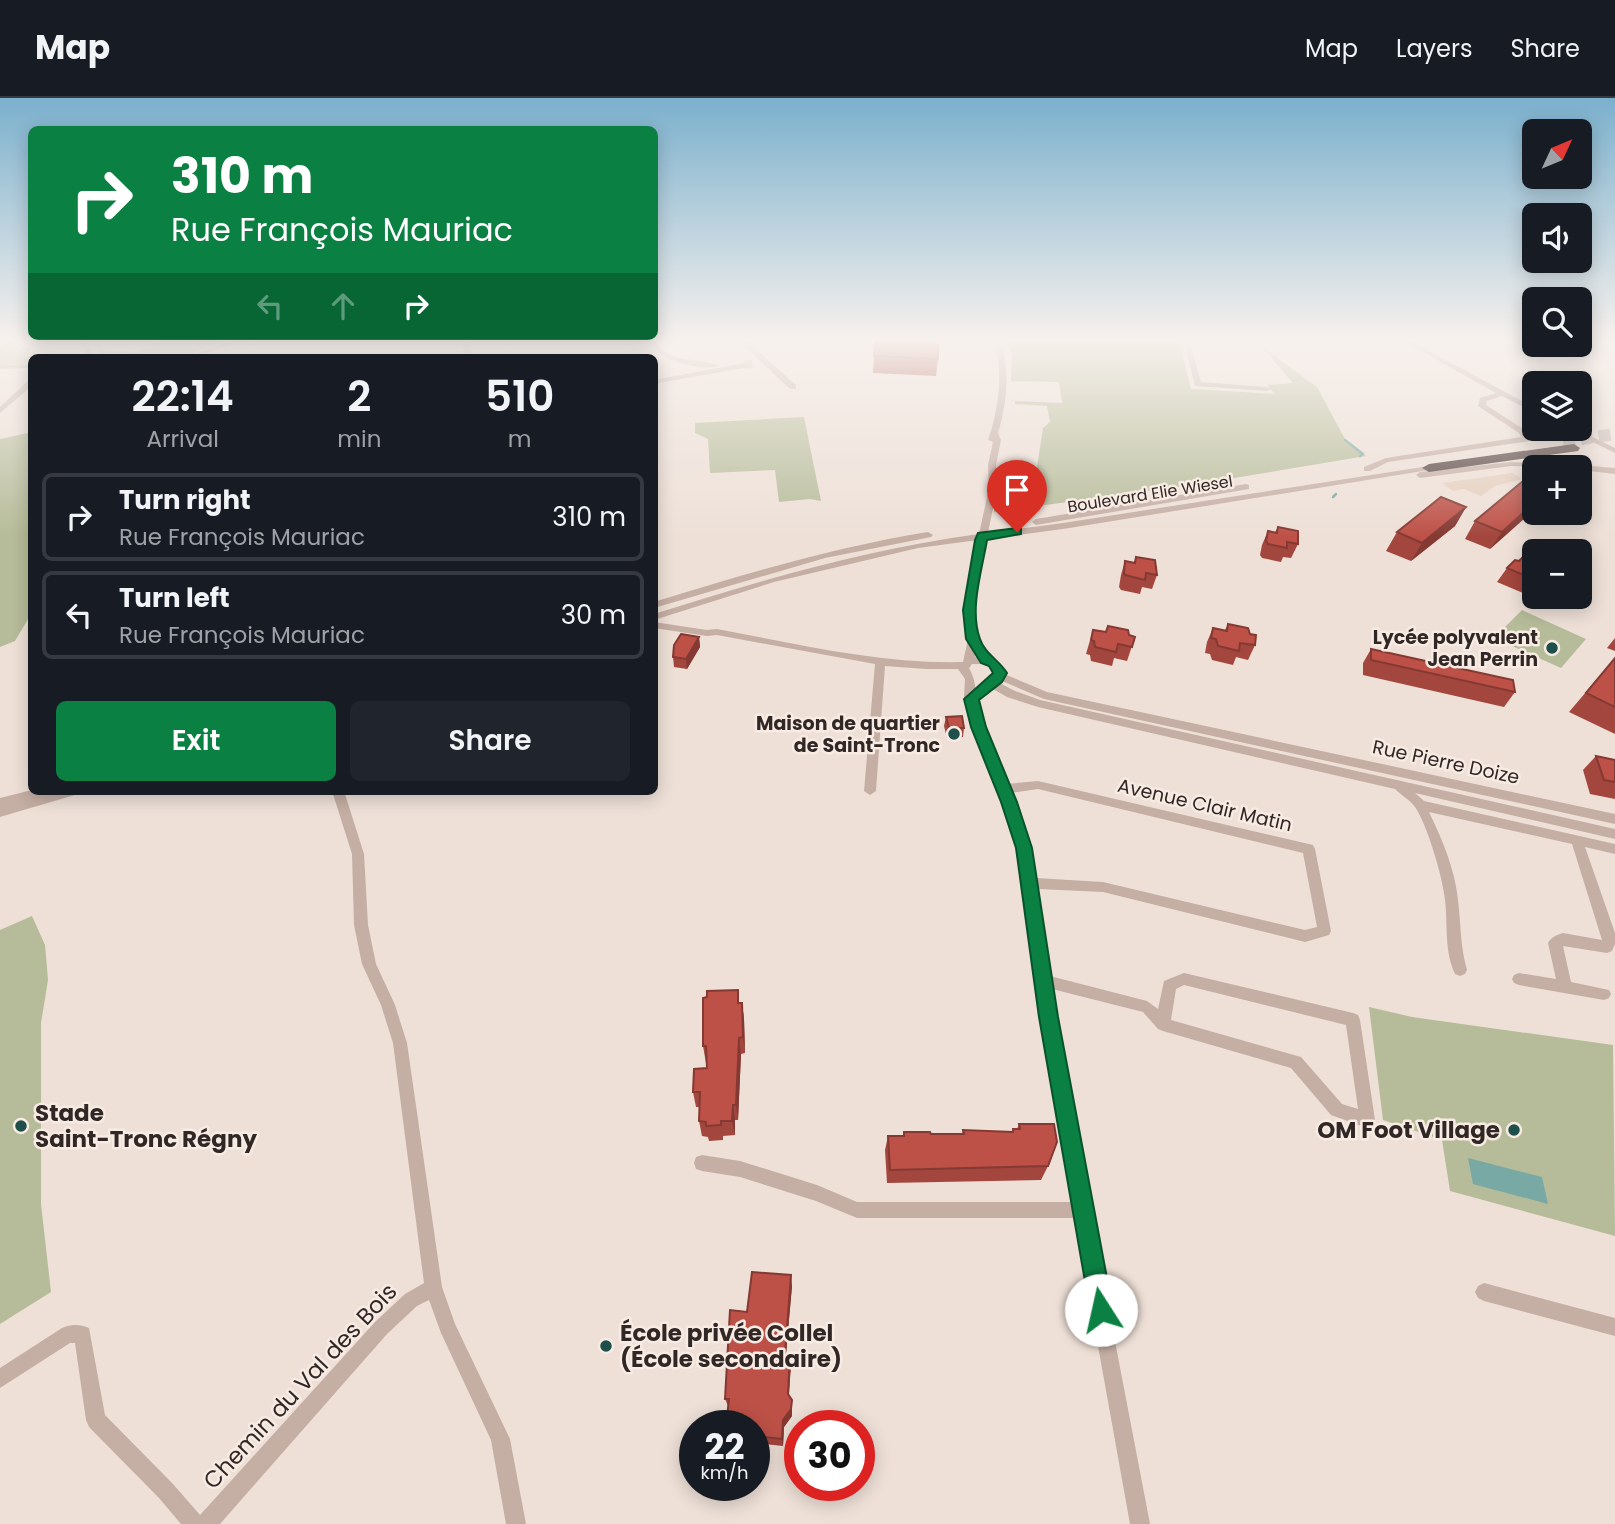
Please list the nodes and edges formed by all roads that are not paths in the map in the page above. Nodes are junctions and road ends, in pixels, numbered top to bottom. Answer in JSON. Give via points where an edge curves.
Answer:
{"nodes":[{"id":1,"x":998,"y":405,"type":"edge"},
{"id":2,"x":1482,"y":405,"type":"edge"},
{"id":3,"x":1592,"y":440,"type":"edge"},
{"id":4,"x":1568,"y":445,"type":"tunnel mouth"},
{"id":5,"x":1615,"y":451,"type":"edge"},
{"id":6,"x":1522,"y":464,"type":"edge"},
{"id":7,"x":1426,"y":465,"type":"junction"},
{"id":8,"x":1592,"y":468,"type":"edge"},
{"id":9,"x":1367,"y":469,"type":"junction"},
{"id":10,"x":1615,"y":471,"type":"edge"},
{"id":11,"x":1356,"y":479,"type":"junction"},
{"id":12,"x":983,"y":532,"type":"junction"},
{"id":13,"x":658,"y":604,"type":"edge"},
{"id":14,"x":658,"y":617,"type":"edge"},
{"id":15,"x":658,"y":619,"type":"edge"},
{"id":16,"x":658,"y":626,"type":"edge"},
{"id":17,"x":717,"y":632,"type":"junction"},
{"id":18,"x":973,"y":639,"type":"junction"},
{"id":19,"x":986,"y":660,"type":"junction"},
{"id":20,"x":880,"y":662,"type":"junction"},
{"id":21,"x":967,"y":670,"type":"junction"},
{"id":22,"x":993,"y":680,"type":"junction"},
{"id":23,"x":971,"y":699,"type":"junction"},
{"id":24,"x":1270,"y":749,"type":"junction"},
{"id":25,"x":1400,"y":786,"type":"junction"},
{"id":26,"x":1003,"y":789,"type":"junction"},
{"id":27,"x":870,"y":791,"type":"dead end"},
{"id":28,"x":29,"y":795,"type":"edge"},
{"id":29,"x":60,"y":795,"type":"edge"},
{"id":30,"x":339,"y":795,"type":"edge"},
{"id":31,"x":0,"y":803,"type":"edge"},
{"id":32,"x":1420,"y":805,"type":"junction"},
{"id":33,"x":0,"y":812,"type":"edge"},
{"id":34,"x":1615,"y":820,"type":"edge"},
{"id":35,"x":1615,"y":834,"type":"edge"},
{"id":36,"x":1578,"y":841,"type":"junction"},
{"id":37,"x":1615,"y":849,"type":"edge"},
{"id":38,"x":1030,"y":883,"type":"junction"},
{"id":39,"x":1460,"y":970,"type":"dead end"},
{"id":40,"x":1520,"y":979,"type":"dead end"},
{"id":41,"x":1043,"y":981,"type":"junction"},
{"id":42,"x":1565,"y":987,"type":"junction"},
{"id":43,"x":1604,"y":994,"type":"dead end"},
{"id":44,"x":1163,"y":1024,"type":"junction"},
{"id":45,"x":702,"y":1163,"type":"dead end"},
{"id":46,"x":1083,"y":1210,"type":"junction"},
{"id":47,"x":433,"y":1286,"type":"junction"},
{"id":48,"x":1484,"y":1292,"type":"dead end"},
{"id":49,"x":1615,"y":1327,"type":"edge"},
{"id":50,"x":0,"y":1379,"type":"edge"},
{"id":51,"x":194,"y":1524,"type":"edge"},
{"id":52,"x":206,"y":1524,"type":"edge"},
{"id":53,"x":516,"y":1524,"type":"edge"},
{"id":54,"x":1140,"y":1524,"type":"edge"}],
"edges":[{"from":1,"to":12,"type":"street"},
{"from":2,"to":9,"type":"street","via":[[1526,439],[1386,460]]},
{"from":3,"to":5,"type":"street"},
{"from":4,"to":7,"type":"highway","name":"Boulevard Elie Wiesel"},
{"from":6,"to":11,"type":"street","via":[[1380,481]]},
{"from":7,"to":9,"type":"street","name":"Boulevard Elie Wiesel"},
{"from":7,"to":11,"type":"street","name":"Boulevard Elie Wiesel"},
{"from":8,"to":10,"type":"street"},
{"from":9,"to":12,"type":"street","name":"Boulevard Elie Wiesel"},
{"from":11,"to":12,"type":"street","name":"Boulevard Elie Wiesel","via":[[1063,526]]},
{"from":12,"to":13,"type":"street","name":"Boulevard Elie Wiesel","via":[[918,537],[850,550]]},
{"from":12,"to":14,"type":"street","name":"Boulevard Elie Wiesel","via":[[771,580]]},
{"from":12,"to":18,"type":"street","via":[[969,610]]},
{"from":15,"to":17,"type":"street","via":[[712,627]]},
{"from":16,"to":17,"type":"street"},
{"from":17,"to":20,"type":"street"},
{"from":18,"to":19,"type":"street"},
{"from":18,"to":21,"type":"street"},
{"from":19,"to":21,"type":"street"},
{"from":19,"to":22,"type":"street","via":[[998,666]]},
{"from":20,"to":21,"type":"street"},
{"from":20,"to":27,"type":"street"},
{"from":21,"to":22,"type":"street"},
{"from":21,"to":23,"type":"street"},
{"from":22,"to":23,"type":"street"},
{"from":22,"to":24,"type":"street","name":"Rue Pierre Doize","via":[[1038,704]]},
{"from":23,"to":26,"type":"street"},
{"from":24,"to":25,"type":"street","name":"Rue Pierre Doize"},
{"from":24,"to":34,"type":"street","name":"Rue Pierre Doize"},
{"from":25,"to":32,"type":"street"},
{"from":25,"to":35,"type":"street","name":"Rue Pierre Doize"},
{"from":26,"to":38,"type":"street","via":[[1022,841]]},
{"from":26,"to":38,"type":"street","name":"Avenue Clair Matin","via":[[1038,785],[1310,849],[1324,931],[1305,936],[1103,887]]},
{"from":28,"to":31,"type":"street"},
{"from":29,"to":33,"type":"street"},
{"from":30,"to":47,"type":"street","via":[[358,854],[360,925],[369,964],[400,1043]]},
{"from":32,"to":36,"type":"street"},
{"from":32,"to":39,"type":"street","via":[[1450,889],[1452,948]]},
{"from":36,"to":37,"type":"street"},
{"from":36,"to":42,"type":"street","via":[[1611,938],[1607,947],[1563,939],[1555,943]]},
{"from":38,"to":41,"type":"street"},
{"from":40,"to":42,"type":"street"},
{"from":41,"to":44,"type":"street","via":[[1147,1007]]},
{"from":41,"to":46,"type":"street"},
{"from":42,"to":43,"type":"street"},
{"from":44,"to":44,"type":"street","via":[[1169,985],[1184,979],[1353,1020],[1367,1119],[1338,1111],[1296,1062]]},
{"from":45,"to":46,"type":"street","via":[[740,1169],[858,1209]]},
{"from":46,"to":54,"type":"street"},
{"from":47,"to":52,"type":"street","name":"Chemin du Val des Bois","via":[[381,1328]]},
{"from":47,"to":53,"type":"street","via":[[447,1327],[500,1439]]},
{"from":48,"to":49,"type":"street"},
{"from":50,"to":51,"type":"street","via":[[68,1334],[83,1334],[96,1420]]}]}
